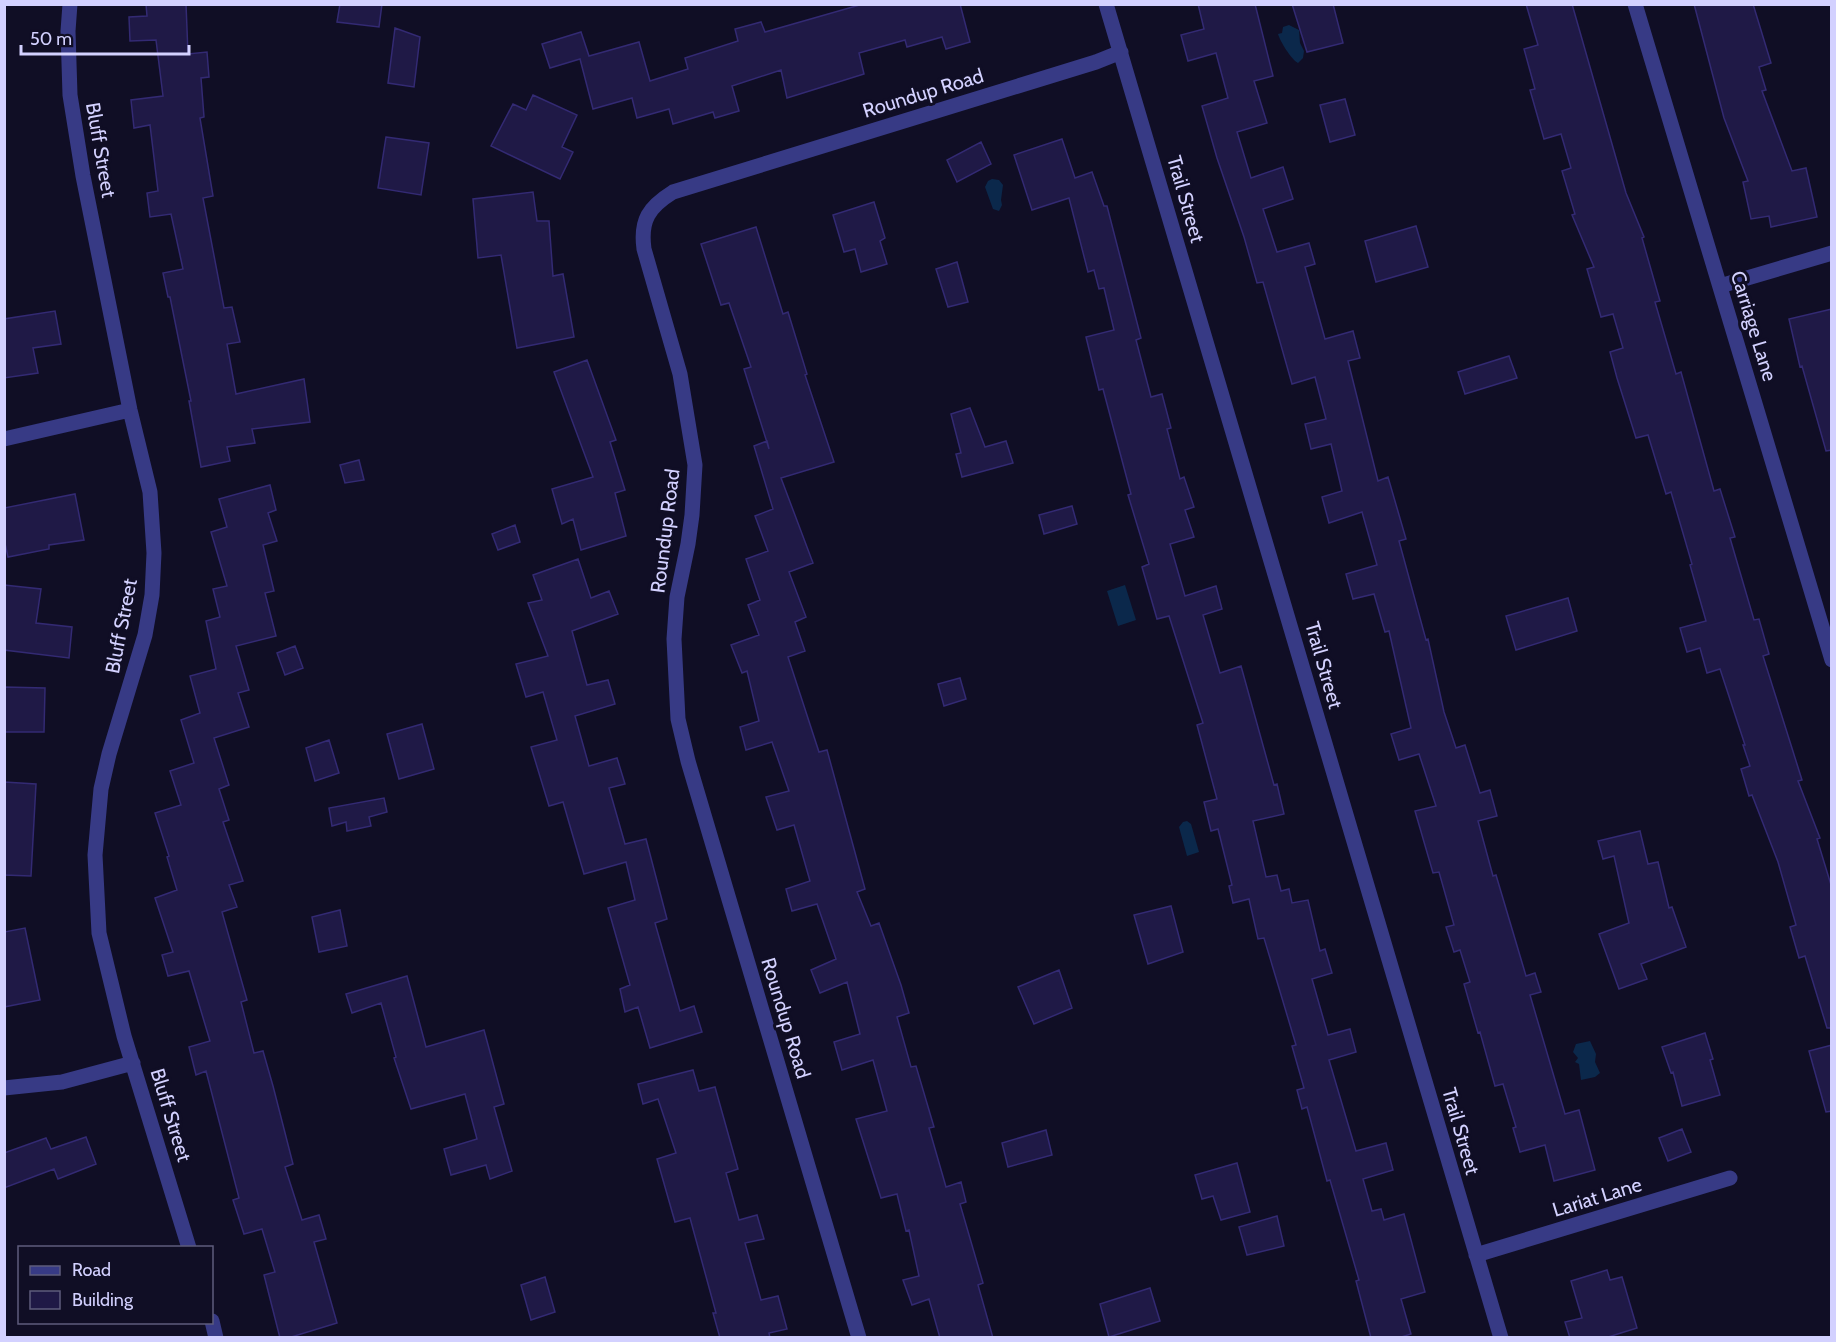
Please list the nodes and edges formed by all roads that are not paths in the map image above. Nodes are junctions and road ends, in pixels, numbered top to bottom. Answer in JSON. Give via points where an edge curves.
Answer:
{"nodes":[{"id":1,"x":70,"y":4,"type":"edge"},
{"id":2,"x":1106,"y":4,"type":"edge"},
{"id":3,"x":1635,"y":4,"type":"edge"},
{"id":4,"x":1121,"y":52,"type":"junction"},
{"id":5,"x":1832,"y":253,"type":"edge"},
{"id":6,"x":1720,"y":286,"type":"junction"},
{"id":7,"x":130,"y":410,"type":"junction"},
{"id":8,"x":4,"y":439,"type":"edge"},
{"id":9,"x":1832,"y":660,"type":"edge"},
{"id":10,"x":133,"y":1063,"type":"junction"},
{"id":11,"x":4,"y":1088,"type":"edge"},
{"id":12,"x":1730,"y":1178,"type":"dead end"},
{"id":13,"x":188,"y":1246,"type":"edge"},
{"id":14,"x":1476,"y":1255,"type":"junction"},
{"id":15,"x":859,"y":1338,"type":"edge"},
{"id":16,"x":1501,"y":1338,"type":"edge"}],
"edges":[{"from":1,"to":7,"type":"street","name":"Bluff Street","via":[[70,94]]},
{"from":2,"to":4,"type":"street","name":"Trail Street"},
{"from":3,"to":6,"type":"street","name":"Carriage Lane"},
{"from":4,"to":14,"type":"street","name":"Trail Street"},
{"from":4,"to":15,"type":"street","name":"Roundup Road","via":[[673,192],[658,201],[641,232],[680,375],[695,465],[690,534],[677,597],[674,639],[678,719]]},
{"from":5,"to":6,"type":"street"},
{"from":6,"to":9,"type":"street","name":"Carriage Lane"},
{"from":7,"to":8,"type":"street"},
{"from":7,"to":10,"type":"street","name":"Bluff Street","via":[[150,492],[152,595],[145,635],[101,789],[95,855],[99,933]]},
{"from":10,"to":11,"type":"street","via":[[62,1082]]},
{"from":10,"to":13,"type":"street","name":"Bluff Street"},
{"from":12,"to":14,"type":"street","name":"Lariat Lane"},
{"from":14,"to":16,"type":"street","name":"Trail Street"}]}
